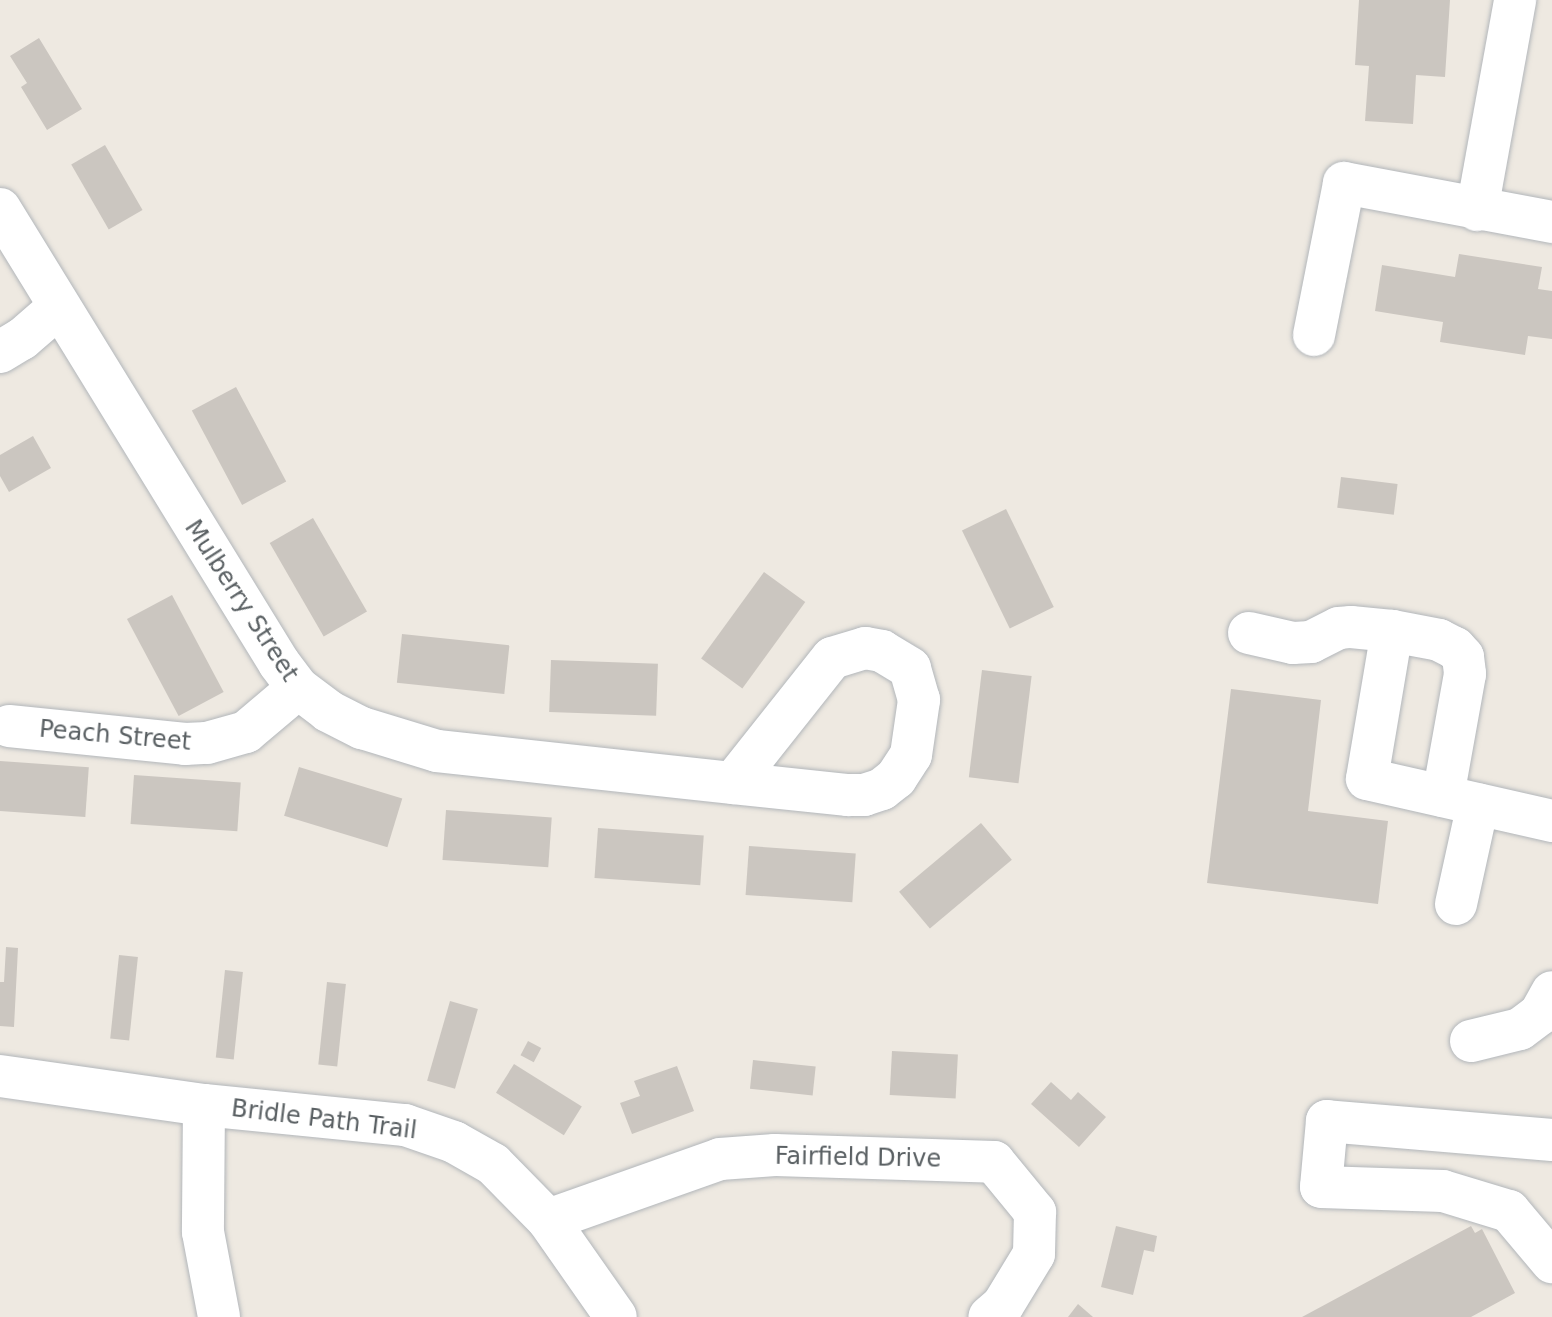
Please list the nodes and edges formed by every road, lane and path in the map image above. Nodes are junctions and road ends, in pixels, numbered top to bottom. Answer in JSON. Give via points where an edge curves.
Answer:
{"nodes":[{"id":1,"x":1515,"y":0,"type":"edge"},
{"id":2,"x":0,"y":209,"type":"edge"},
{"id":3,"x":1477,"y":210,"type":"junction"},
{"id":4,"x":1552,"y":222,"type":"edge"},
{"id":5,"x":59,"y":307,"type":"junction"},
{"id":6,"x":1314,"y":335,"type":"dead end"},
{"id":7,"x":0,"y":352,"type":"edge"},
{"id":8,"x":1392,"y":631,"type":"junction"},
{"id":9,"x":1249,"y":633,"type":"dead end"},
{"id":10,"x":298,"y":688,"type":"junction"},
{"id":11,"x":9,"y":726,"type":"dead end"},
{"id":12,"x":733,"y":783,"type":"junction"},
{"id":13,"x":1460,"y":800,"type":"junction"},
{"id":14,"x":1552,"y":821,"type":"edge"},
{"id":15,"x":1456,"y":904,"type":"dead end"},
{"id":16,"x":1552,"y":992,"type":"edge"},
{"id":17,"x":1471,"y":1041,"type":"dead end"},
{"id":18,"x":0,"y":1076,"type":"edge"},
{"id":19,"x":204,"y":1105,"type":"junction"},
{"id":20,"x":1430,"y":1130,"type":"junction"},
{"id":21,"x":1552,"y":1140,"type":"edge"},
{"id":22,"x":1425,"y":1190,"type":"junction"},
{"id":23,"x":548,"y":1220,"type":"junction"},
{"id":24,"x":1552,"y":1262,"type":"edge"},
{"id":25,"x":219,"y":1317,"type":"edge"},
{"id":26,"x":616,"y":1317,"type":"edge"},
{"id":27,"x":989,"y":1317,"type":"edge"}],
"edges":[{"from":1,"to":3,"type":"street"},
{"from":2,"to":5,"type":"street","name":"Mulberry Street"},
{"from":3,"to":4,"type":"street"},
{"from":3,"to":6,"type":"street","via":[[1344,183]]},
{"from":5,"to":7,"type":"street"},
{"from":5,"to":10,"type":"street","name":"Mulberry Street","via":[[250,621]]},
{"from":8,"to":9,"type":"street","via":[[1339,628],[1311,642],[1293,643]]},
{"from":8,"to":13,"type":"street","via":[[1439,640],[1463,657]]},
{"from":8,"to":13,"type":"street","via":[[1367,779]]},
{"from":10,"to":11,"type":"street","name":"Peach Street","via":[[246,732],[207,743]]},
{"from":10,"to":12,"type":"street","name":"Mulberry Street","via":[[362,728],[437,751]]},
{"from":12,"to":12,"type":"street","name":"Mulberry Street","via":[[848,795],[882,789],[911,755],[919,700],[910,668],[882,651],[865,648],[832,658]]},
{"from":13,"to":14,"type":"street"},
{"from":13,"to":15,"type":"street"},
{"from":16,"to":17,"type":"street","via":[[1540,1014],[1520,1029]]},
{"from":18,"to":19,"type":"street","name":"Bridle Path Trail"},
{"from":19,"to":23,"type":"street","name":"Bridle Path Trail","via":[[405,1125],[454,1142],[493,1164]]},
{"from":19,"to":25,"type":"street","via":[[203,1232]]},
{"from":20,"to":21,"type":"street"},
{"from":20,"to":22,"type":"street"},
{"from":20,"to":22,"type":"street","via":[[1327,1121],[1321,1187]]},
{"from":22,"to":24,"type":"street","via":[[1509,1211]]},
{"from":23,"to":26,"type":"street","name":"Bridle Path Trail"},
{"from":23,"to":27,"type":"street","name":"Fairfield Drive","via":[[720,1159],[775,1155],[994,1162],[1035,1212],[1034,1254],[1003,1305]]}]}
